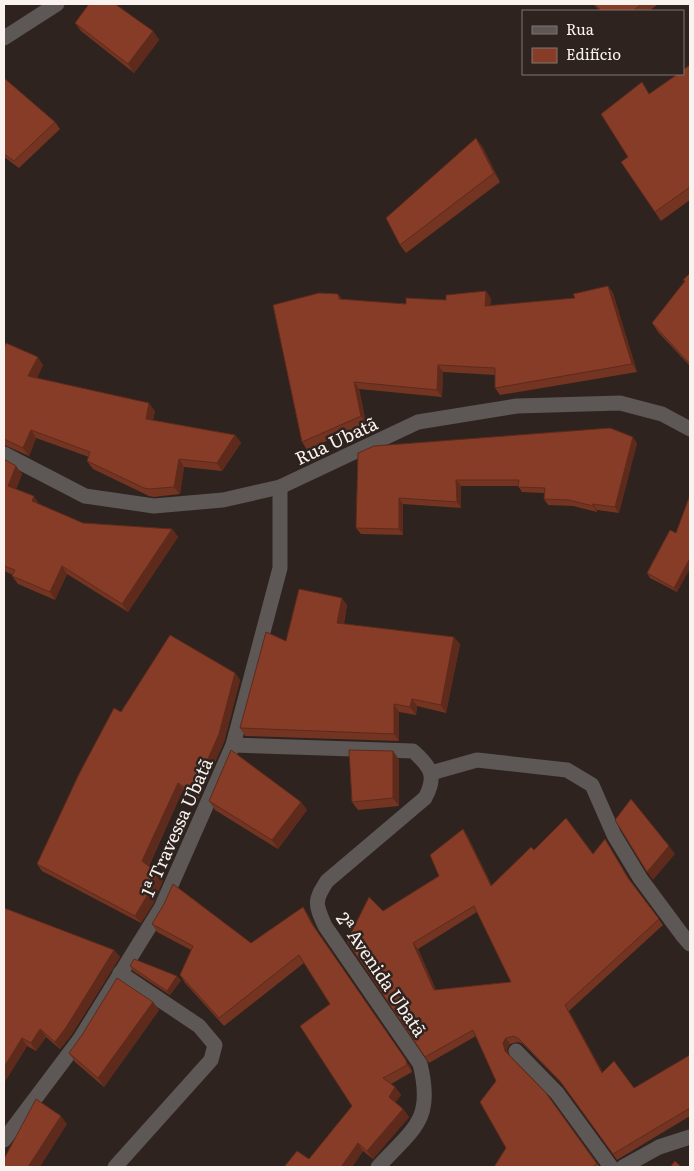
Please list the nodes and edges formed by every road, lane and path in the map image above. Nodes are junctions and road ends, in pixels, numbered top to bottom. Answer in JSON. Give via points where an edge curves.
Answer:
{"nodes":[{"id":1,"x":57,"y":4,"type":"edge"},
{"id":2,"x":4,"y":38,"type":"edge"},
{"id":3,"x":690,"y":429,"type":"edge"},
{"id":4,"x":4,"y":454,"type":"edge"},
{"id":5,"x":280,"y":488,"type":"junction"},
{"id":6,"x":233,"y":745,"type":"junction"},
{"id":7,"x":431,"y":773,"type":"junction"},
{"id":8,"x":690,"y":944,"type":"edge"},
{"id":9,"x":120,"y":973,"type":"junction"},
{"id":10,"x":516,"y":1051,"type":"edge"},
{"id":11,"x":690,"y":1137,"type":"edge"},
{"id":12,"x":4,"y":1140,"type":"edge"},
{"id":13,"x":115,"y":1167,"type":"edge"},
{"id":14,"x":378,"y":1167,"type":"edge"},
{"id":15,"x":611,"y":1167,"type":"edge"},
{"id":16,"x":623,"y":1167,"type":"edge"}],
"edges":[{"from":1,"to":2,"type":"street"},
{"from":3,"to":5,"type":"street","name":"Rua Ubatã","via":[[662,414],[620,403],[517,406],[418,422]]},
{"from":4,"to":5,"type":"street","name":"Rua Ubatã","via":[[85,496],[154,506],[223,500]]},
{"from":5,"to":6,"type":"street","name":"1ª Travessa Ubatã","via":[[280,568]]},
{"from":6,"to":7,"type":"street","via":[[413,751],[424,760]]},
{"from":6,"to":9,"type":"street","name":"1ª Travessa Ubatã","via":[[161,908]]},
{"from":7,"to":8,"type":"street","via":[[477,760],[567,770],[592,785],[614,835],[640,878]]},
{"from":7,"to":14,"type":"street","name":"2ª Avenida Ubatã","via":[[432,787],[425,798],[327,881],[317,896],[318,910],[325,926],[420,1064],[425,1085],[425,1104],[419,1122]]},
{"from":9,"to":12,"type":"street","name":"1ª Travessa Ubatã","via":[[80,1039]]},
{"from":9,"to":13,"type":"street","via":[[199,1026],[215,1045],[211,1060]]},
{"from":10,"to":15,"type":"street","via":[[557,1093]]},
{"from":11,"to":16,"type":"street","via":[[659,1147]]}]}
